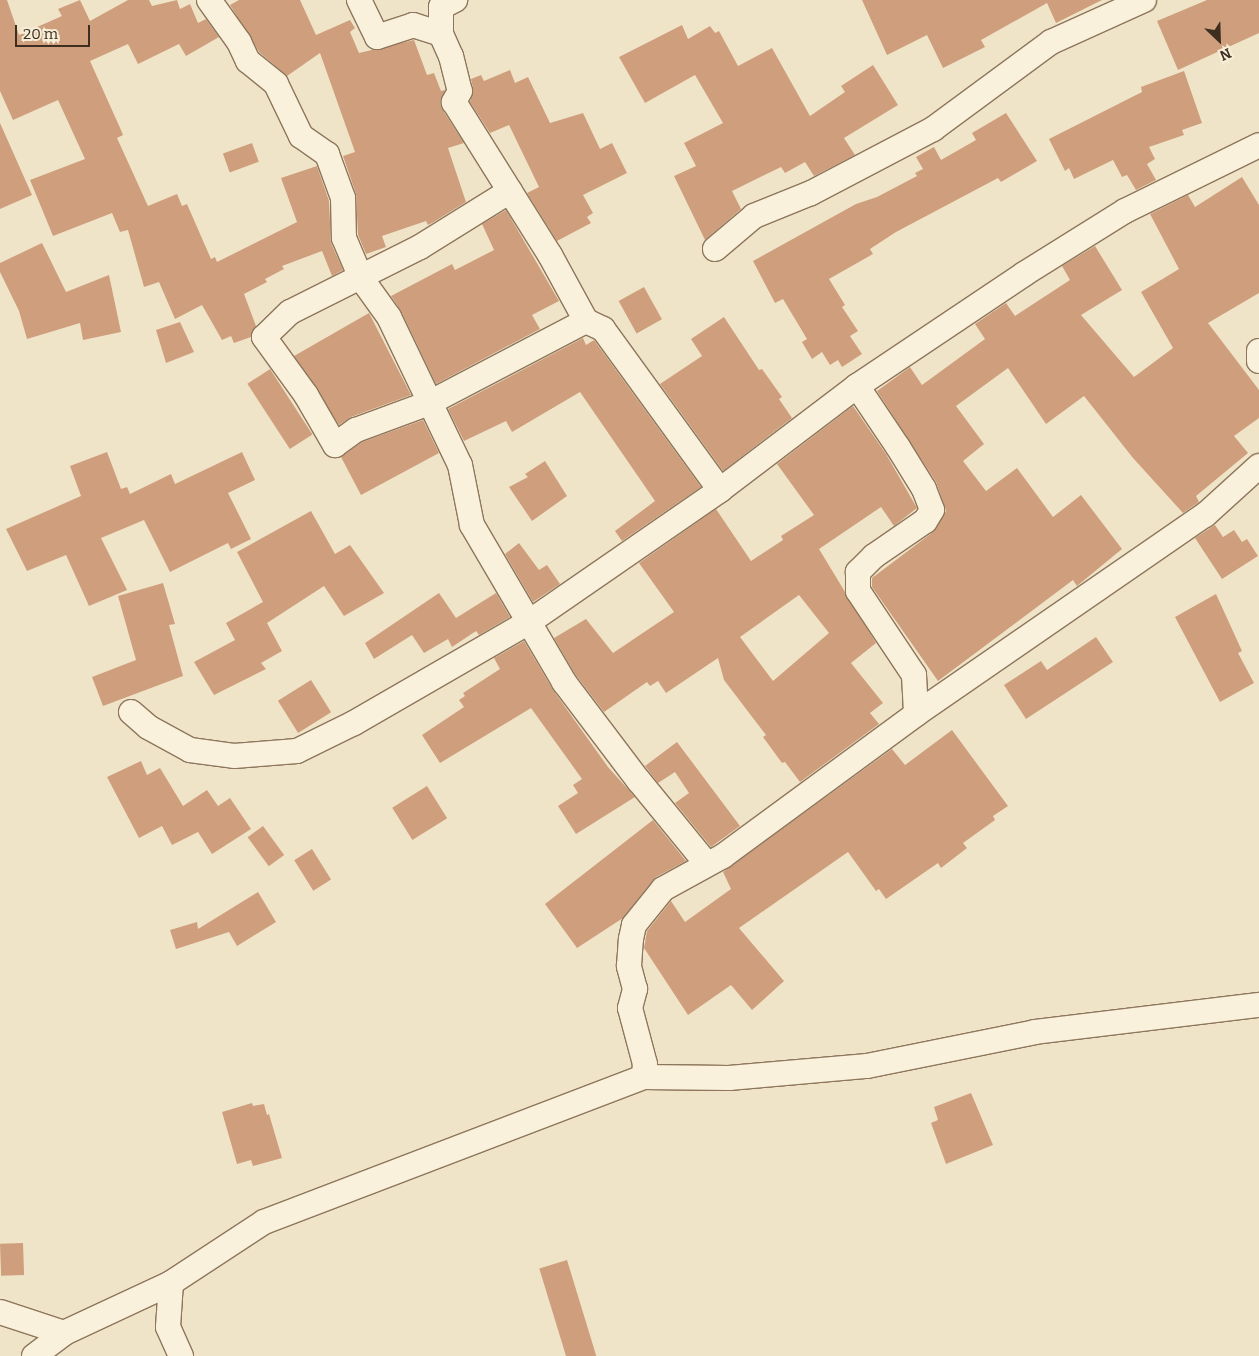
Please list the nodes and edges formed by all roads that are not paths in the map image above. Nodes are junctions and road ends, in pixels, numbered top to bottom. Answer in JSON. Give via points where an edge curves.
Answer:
{"nodes":[{"id":1,"x":209,"y":0,"type":"edge"},
{"id":2,"x":359,"y":0,"type":"edge"},
{"id":3,"x":456,"y":0,"type":"edge"},
{"id":4,"x":1144,"y":0,"type":"edge"},
{"id":5,"x":441,"y":34,"type":"junction"},
{"id":6,"x":1259,"y":145,"type":"edge"},
{"id":7,"x":510,"y":191,"type":"junction"},
{"id":8,"x":714,"y":249,"type":"dead end"},
{"id":9,"x":361,"y":278,"type":"junction"},
{"id":10,"x":586,"y":321,"type":"junction"},
{"id":11,"x":1259,"y":351,"type":"edge"},
{"id":12,"x":1259,"y":361,"type":"edge"},
{"id":13,"x":856,"y":386,"type":"junction"},
{"id":14,"x":429,"y":403,"type":"junction"},
{"id":15,"x":1259,"y":466,"type":"edge"},
{"id":16,"x":720,"y":490,"type":"junction"},
{"id":17,"x":529,"y":622,"type":"junction"},
{"id":18,"x":131,"y":712,"type":"dead end"},
{"id":19,"x":916,"y":714,"type":"junction"},
{"id":20,"x":706,"y":863,"type":"junction"},
{"id":21,"x":1259,"y":1005,"type":"edge"},
{"id":22,"x":644,"y":1077,"type":"junction"},
{"id":23,"x":172,"y":1283,"type":"junction"},
{"id":24,"x":0,"y":1312,"type":"edge"},
{"id":25,"x":64,"y":1333,"type":"junction"},
{"id":26,"x":34,"y":1356,"type":"edge"},
{"id":27,"x":181,"y":1356,"type":"edge"}],
"edges":[{"from":1,"to":9,"type":"street","via":[[240,42],[248,61],[276,84],[302,136],[327,154],[343,198],[344,238]]},
{"from":2,"to":5,"type":"street","via":[[376,37],[413,25]]},
{"from":3,"to":5,"type":"street","via":[[440,7]]},
{"from":4,"to":8,"type":"street","via":[[1051,42],[933,129],[811,193],[754,216]]},
{"from":5,"to":7,"type":"street","via":[[452,56],[460,91],[454,102]]},
{"from":6,"to":13,"type":"street","via":[[1125,211]]},
{"from":7,"to":9,"type":"street","via":[[437,238]]},
{"from":7,"to":10,"type":"street"},
{"from":9,"to":14,"type":"street","via":[[389,317]]},
{"from":9,"to":14,"type":"street","via":[[290,312],[264,336],[306,395],[335,446],[356,430]]},
{"from":10,"to":14,"type":"street"},
{"from":10,"to":16,"type":"street","via":[[603,329]]},
{"from":11,"to":12,"type":"street"},
{"from":13,"to":16,"type":"street"},
{"from":13,"to":19,"type":"street","via":[[898,446],[924,489],[932,510],[925,521],[874,556],[858,572],[858,591],[914,676]]},
{"from":14,"to":17,"type":"street","via":[[460,465],[472,525]]},
{"from":15,"to":19,"type":"street","via":[[1205,515]]},
{"from":16,"to":17,"type":"street"},
{"from":17,"to":18,"type":"street","via":[[449,671],[297,751],[234,756],[190,750],[148,727]]},
{"from":17,"to":20,"type":"street","via":[[564,682]]},
{"from":19,"to":20,"type":"street","via":[[723,856]]},
{"from":20,"to":22,"type":"street","via":[[663,889],[634,925],[629,966],[635,989],[630,1008],[645,1064]]},
{"from":21,"to":22,"type":"street","via":[[1035,1032],[867,1066],[729,1078]]},
{"from":22,"to":23,"type":"street","via":[[264,1222]]},
{"from":23,"to":25,"type":"street"},
{"from":23,"to":27,"type":"street","via":[[168,1327]]},
{"from":24,"to":25,"type":"street"},
{"from":25,"to":26,"type":"street"}]}
